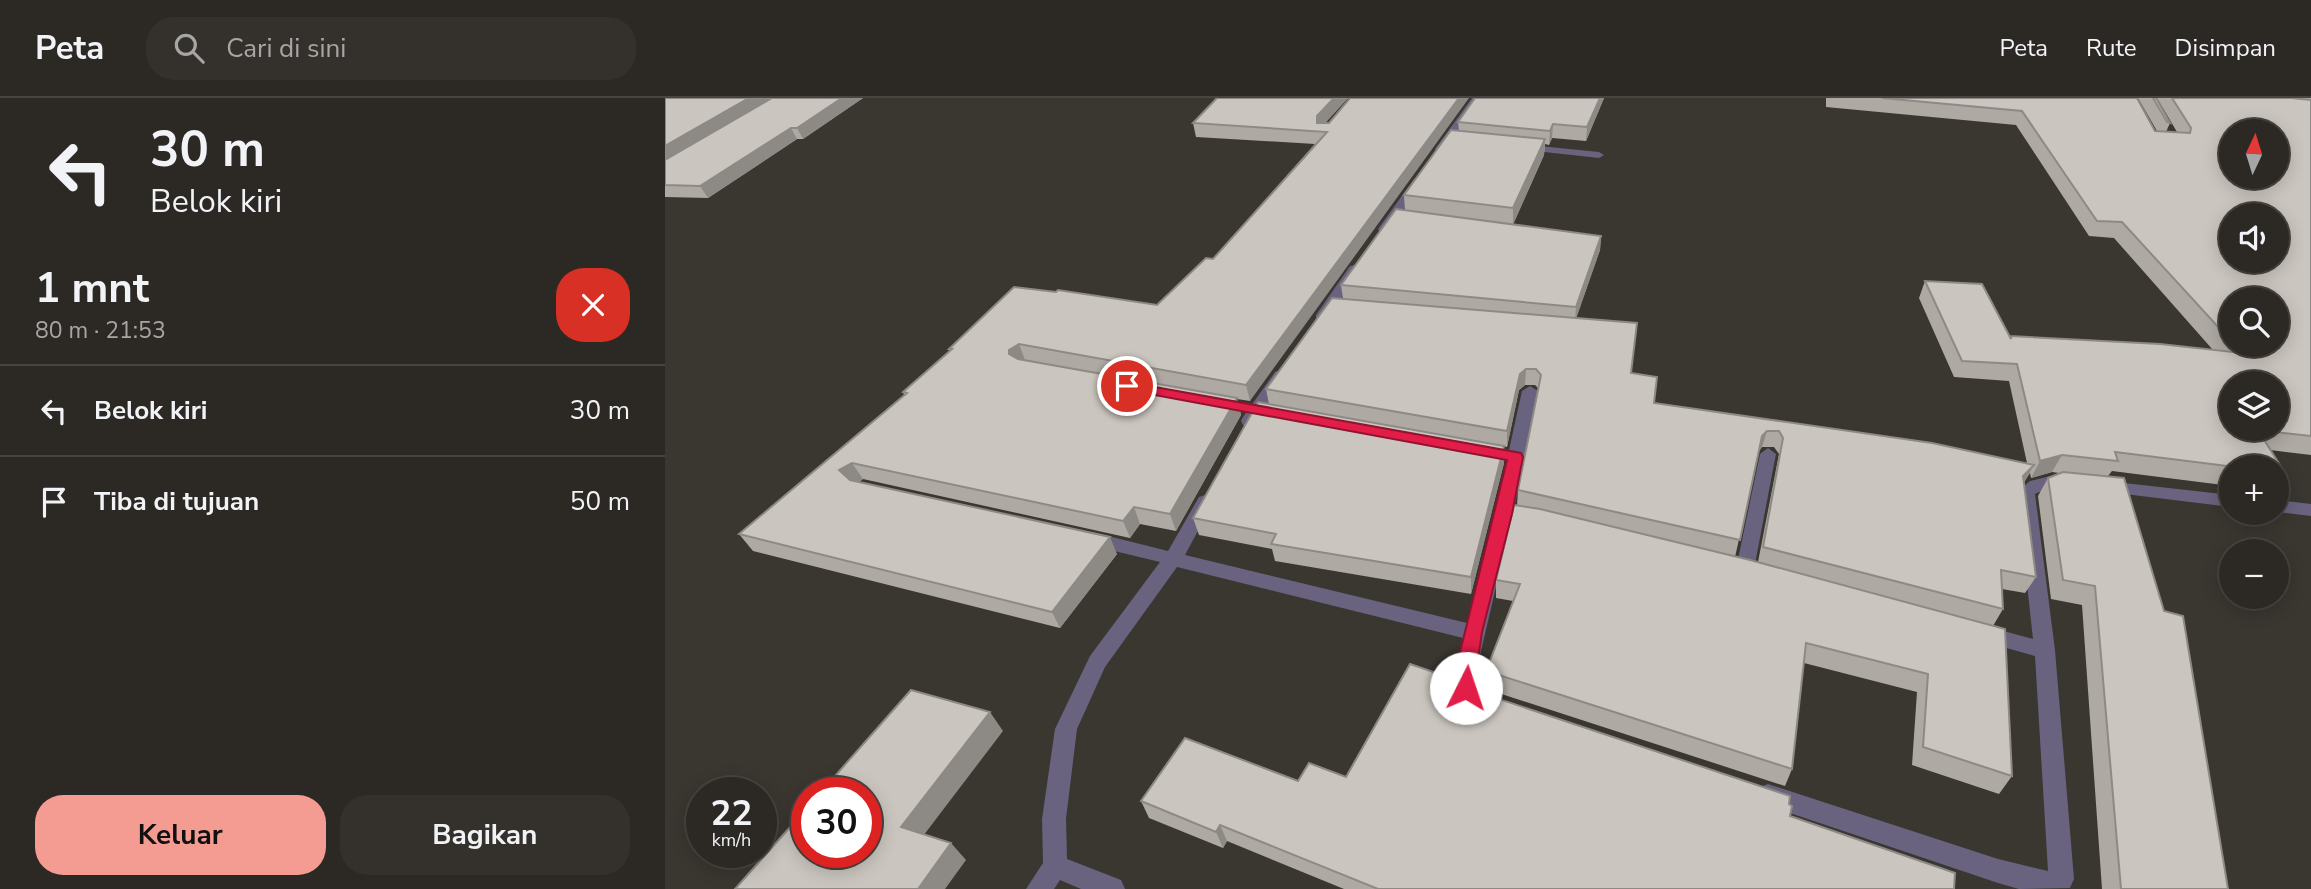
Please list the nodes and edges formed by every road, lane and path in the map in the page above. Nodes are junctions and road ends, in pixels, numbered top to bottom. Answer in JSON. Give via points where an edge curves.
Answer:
{"nodes":[{"id":1,"x":1477,"y":98,"type":"edge"},
{"id":2,"x":1502,"y":146,"type":"edge"},
{"id":3,"x":1599,"y":155,"type":"dead end"},
{"id":4,"x":1307,"y":337,"type":"edge"},
{"id":5,"x":1292,"y":358,"type":"edge"},
{"id":6,"x":1530,"y":391,"type":"edge"},
{"id":7,"x":1243,"y":432,"type":"edge"},
{"id":8,"x":1461,"y":447,"type":"edge"},
{"id":9,"x":1768,"y":454,"type":"edge"},
{"id":10,"x":1516,"y":457,"type":"junction"},
{"id":11,"x":1212,"y":489,"type":"edge"},
{"id":12,"x":2219,"y":500,"type":"edge"},
{"id":13,"x":2289,"y":507,"type":"edge"},
{"id":14,"x":2311,"y":510,"type":"edge"},
{"id":15,"x":1504,"y":514,"type":"junction"},
{"id":16,"x":1552,"y":523,"type":"edge"},
{"id":17,"x":1079,"y":536,"type":"edge"},
{"id":18,"x":1174,"y":557,"type":"junction"},
{"id":19,"x":1745,"y":569,"type":"edge"},
{"id":20,"x":1967,"y":629,"type":"edge"},
{"id":21,"x":1473,"y":632,"type":"junction"},
{"id":22,"x":2045,"y":650,"type":"junction"},
{"id":23,"x":1498,"y":705,"type":"edge"},
{"id":24,"x":1748,"y":788,"type":"edge"},
{"id":25,"x":1055,"y":866,"type":"junction"},
{"id":26,"x":1039,"y":889,"type":"edge"},
{"id":27,"x":1112,"y":889,"type":"edge"}],
"edges":[{"from":1,"to":4,"type":"street","via":[[1454,141],[1399,218],[1373,245],[1336,307]]},
{"from":2,"to":3,"type":"street"},
{"from":5,"to":7,"type":"street"},
{"from":6,"to":10,"type":"street"},
{"from":8,"to":10,"type":"street"},
{"from":9,"to":19,"type":"street"},
{"from":10,"to":15,"type":"street"},
{"from":11,"to":18,"type":"street"},
{"from":12,"to":22,"type":"street","via":[[2052,481],[2026,492]]},
{"from":13,"to":14,"type":"street"},
{"from":15,"to":16,"type":"street"},
{"from":15,"to":21,"type":"street"},
{"from":17,"to":18,"type":"street"},
{"from":18,"to":21,"type":"street"},
{"from":18,"to":25,"type":"street","via":[[1097,662],[1066,729],[1054,819]]},
{"from":20,"to":22,"type":"street"},
{"from":21,"to":23,"type":"street","via":[[1466,688],[1472,696]]},
{"from":22,"to":24,"type":"street","via":[[2061,880],[2048,884],[1998,871]]},
{"from":25,"to":26,"type":"street"},
{"from":25,"to":27,"type":"street"}]}
